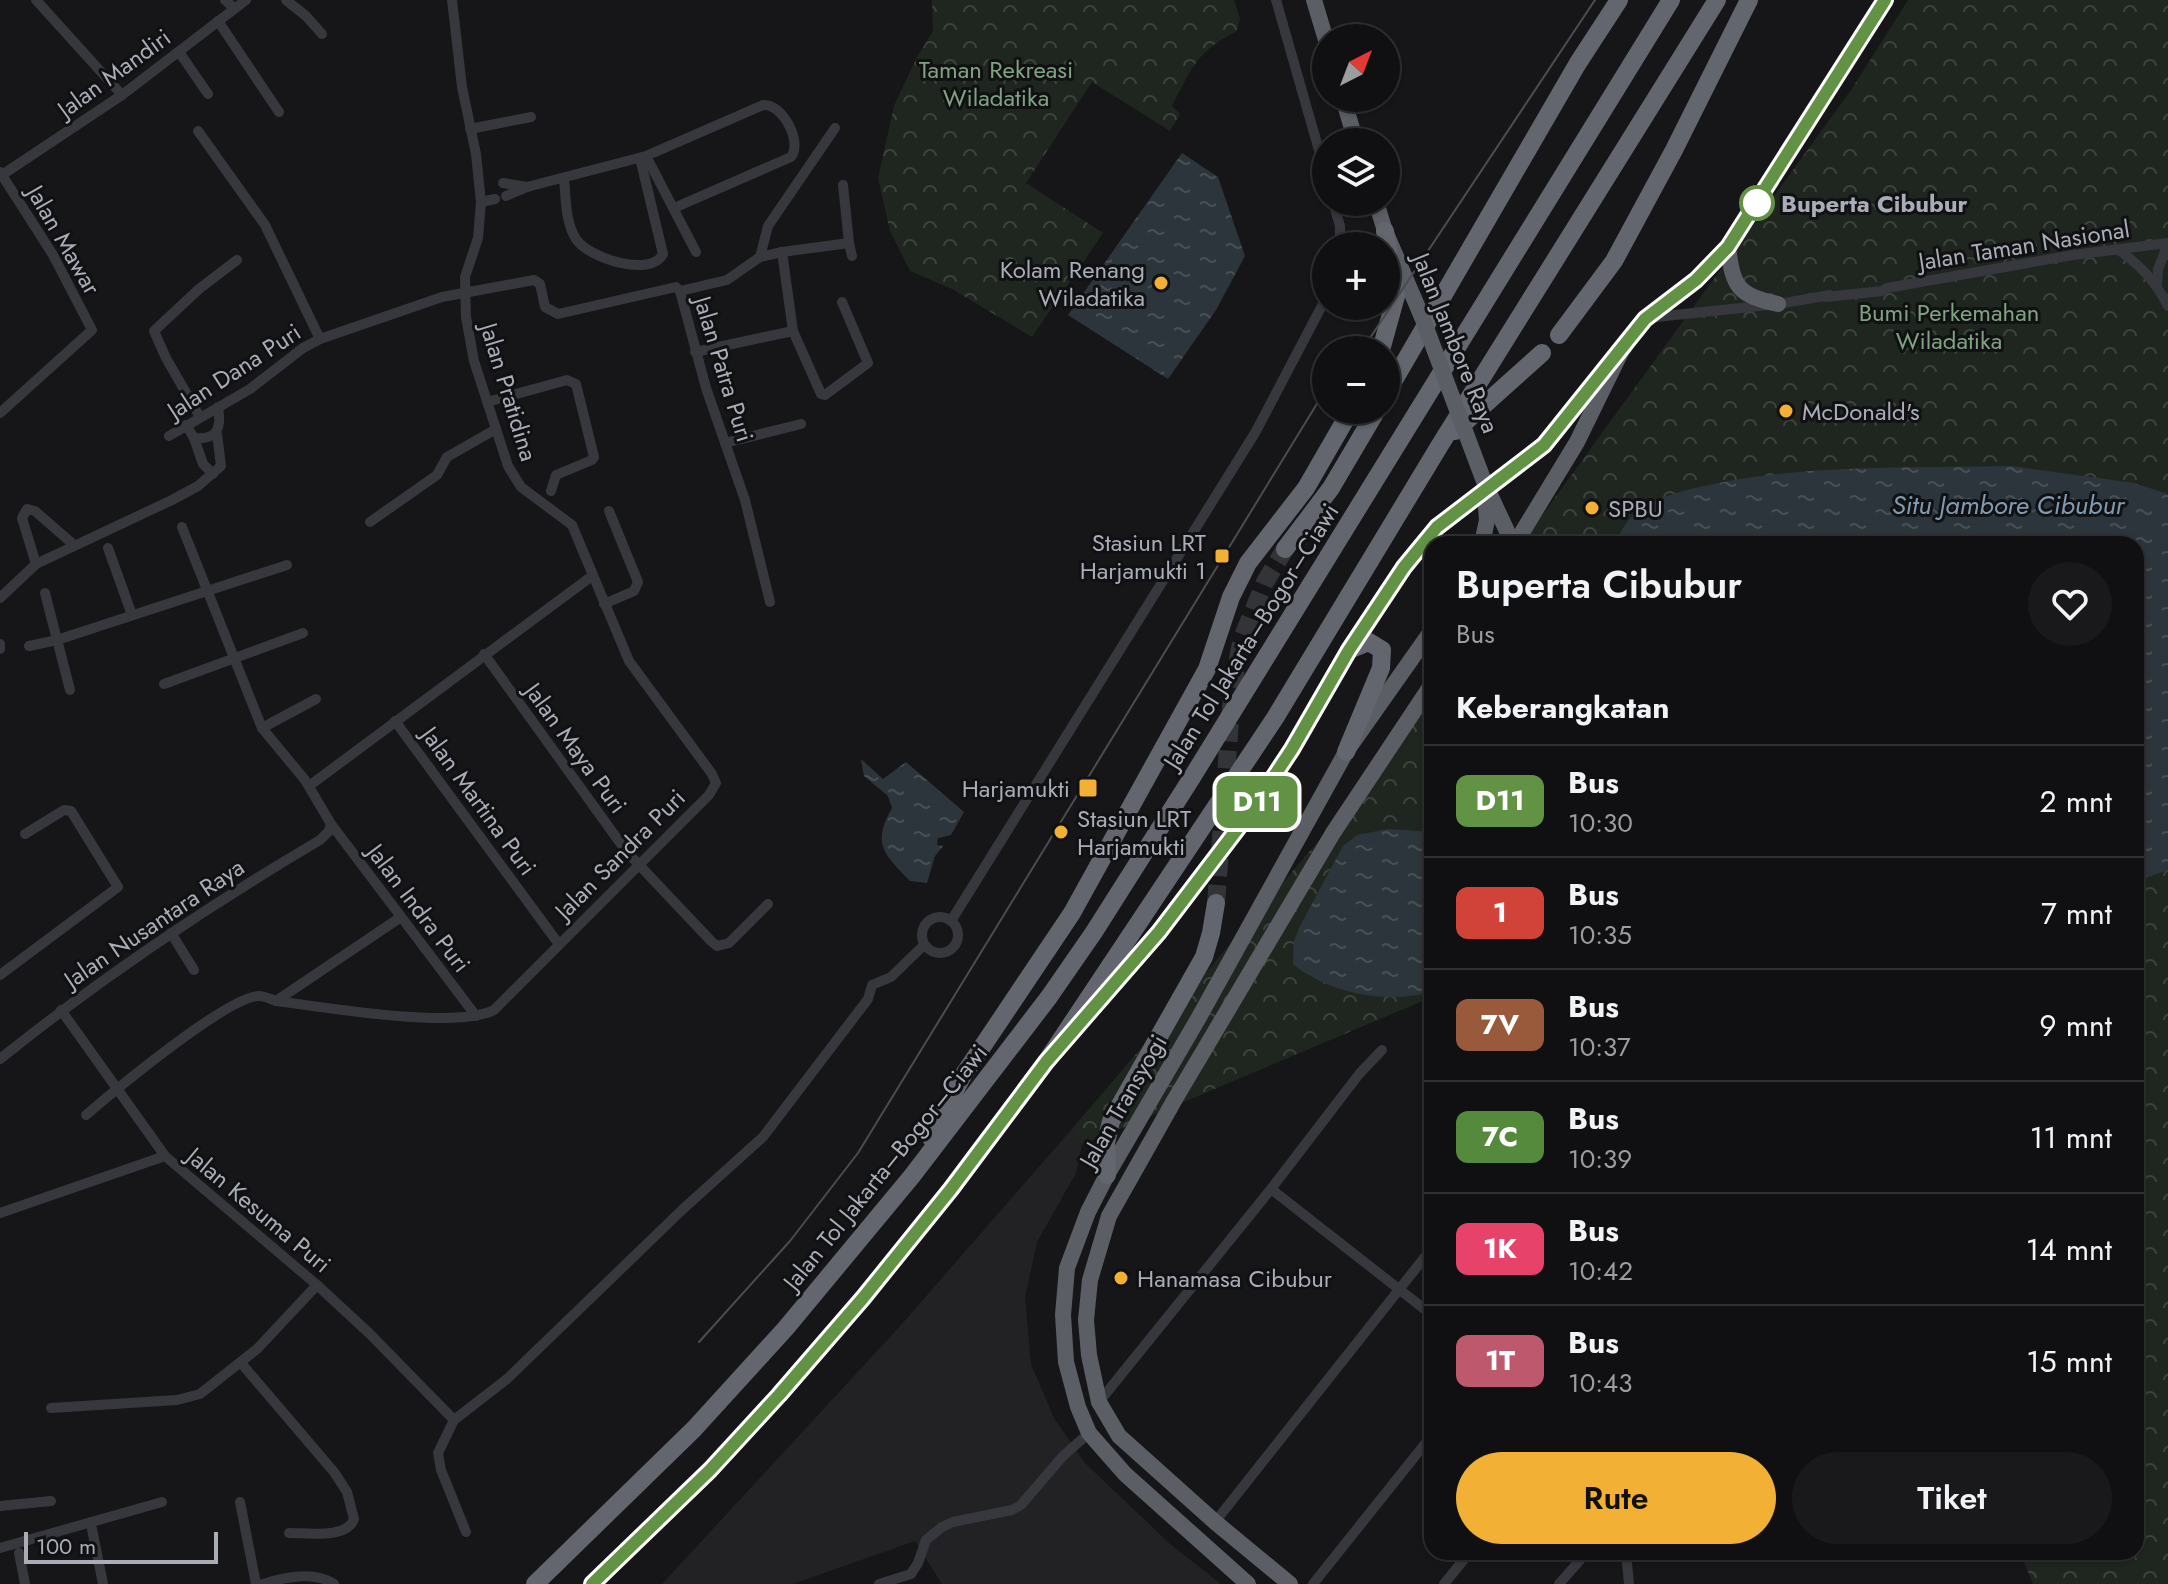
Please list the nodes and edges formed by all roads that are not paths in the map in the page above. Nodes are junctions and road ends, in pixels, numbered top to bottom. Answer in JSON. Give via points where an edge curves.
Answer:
{"nodes":[{"id":1,"x":36,"y":0,"type":"edge"},
{"id":2,"x":225,"y":0,"type":"edge"},
{"id":3,"x":246,"y":0,"type":"edge"},
{"id":4,"x":286,"y":0,"type":"edge"},
{"id":5,"x":452,"y":0,"type":"edge"},
{"id":6,"x":1276,"y":0,"type":"edge"},
{"id":7,"x":1314,"y":0,"type":"edge"},
{"id":8,"x":1619,"y":0,"type":"edge"},
{"id":9,"x":1671,"y":0,"type":"edge"},
{"id":10,"x":1717,"y":0,"type":"edge"},
{"id":11,"x":1749,"y":0,"type":"edge"},
{"id":12,"x":1885,"y":0,"type":"edge"},
{"id":13,"x":234,"y":8,"type":"junction"},
{"id":14,"x":218,"y":21,"type":"junction"},
{"id":15,"x":1321,"y":24,"type":"edge"},
{"id":16,"x":322,"y":34,"type":"dead end"},
{"id":17,"x":179,"y":52,"type":"junction"},
{"id":18,"x":208,"y":94,"type":"dead end"},
{"id":19,"x":122,"y":95,"type":"junction"},
{"id":20,"x":279,"y":112,"type":"dead end"},
{"id":21,"x":531,"y":117,"type":"dead end"},
{"id":22,"x":835,"y":128,"type":"dead end"},
{"id":23,"x":1313,"y":128,"type":"edge"},
{"id":24,"x":470,"y":129,"type":"junction"},
{"id":25,"x":198,"y":131,"type":"dead end"},
{"id":26,"x":643,"y":157,"type":"junction"},
{"id":27,"x":1,"y":174,"type":"edge"},
{"id":28,"x":564,"y":178,"type":"junction"},
{"id":29,"x":843,"y":185,"type":"dead end"},
{"id":30,"x":527,"y":187,"type":"junction"},
{"id":31,"x":480,"y":188,"type":"junction"},
{"id":32,"x":481,"y":202,"type":"junction"},
{"id":33,"x":674,"y":208,"type":"junction"},
{"id":34,"x":1380,"y":216,"type":"edge"},
{"id":35,"x":1385,"y":231,"type":"junction"},
{"id":36,"x":849,"y":243,"type":"junction"},
{"id":37,"x":2168,"y":244,"type":"edge"},
{"id":38,"x":1728,"y":247,"type":"junction"},
{"id":39,"x":2119,"y":250,"type":"junction"},
{"id":40,"x":696,"y":252,"type":"dead end"},
{"id":41,"x":782,"y":252,"type":"junction"},
{"id":42,"x":852,"y":256,"type":"dead end"},
{"id":43,"x":760,"y":257,"type":"junction"},
{"id":44,"x":237,"y":260,"type":"dead end"},
{"id":45,"x":2157,"y":285,"type":"junction"},
{"id":46,"x":464,"y":291,"type":"junction"},
{"id":47,"x":680,"y":291,"type":"junction"},
{"id":48,"x":842,"y":302,"type":"dead end"},
{"id":49,"x":1778,"y":304,"type":"junction"},
{"id":50,"x":2168,"y":306,"type":"edge"},
{"id":51,"x":1645,"y":319,"type":"junction"},
{"id":52,"x":1314,"y":320,"type":"edge"},
{"id":53,"x":793,"y":331,"type":"junction"},
{"id":54,"x":1559,"y":335,"type":"dead end"},
{"id":55,"x":1385,"y":336,"type":"edge"},
{"id":56,"x":320,"y":339,"type":"junction"},
{"id":57,"x":1624,"y":346,"type":"junction"},
{"id":58,"x":695,"y":352,"type":"junction"},
{"id":59,"x":1542,"y":353,"type":"dead end"},
{"id":60,"x":1400,"y":370,"type":"edge"},
{"id":61,"x":487,"y":402,"type":"junction"},
{"id":62,"x":218,"y":407,"type":"junction"},
{"id":63,"x":0,"y":413,"type":"edge"},
{"id":64,"x":200,"y":417,"type":"junction"},
{"id":65,"x":801,"y":424,"type":"dead end"},
{"id":66,"x":1343,"y":424,"type":"edge"},
{"id":67,"x":1369,"y":424,"type":"edge"},
{"id":68,"x":186,"y":425,"type":"junction"},
{"id":69,"x":496,"y":429,"type":"junction"},
{"id":70,"x":217,"y":434,"type":"junction"},
{"id":71,"x":169,"y":436,"type":"dead end"},
{"id":72,"x":194,"y":438,"type":"junction"},
{"id":73,"x":725,"y":443,"type":"junction"},
{"id":74,"x":1440,"y":445,"type":"junction"},
{"id":75,"x":213,"y":474,"type":"junction"},
{"id":76,"x":1485,"y":484,"type":"junction"},
{"id":77,"x":551,"y":491,"type":"dead end"},
{"id":78,"x":609,"y":511,"type":"dead end"},
{"id":79,"x":370,"y":522,"type":"dead end"},
{"id":80,"x":182,"y":527,"type":"dead end"},
{"id":81,"x":1430,"y":536,"type":"edge"},
{"id":82,"x":1484,"y":536,"type":"edge"},
{"id":83,"x":1510,"y":536,"type":"edge"},
{"id":84,"x":1519,"y":536,"type":"edge"},
{"id":85,"x":1424,"y":543,"type":"edge"},
{"id":86,"x":74,"y":545,"type":"junction"},
{"id":87,"x":108,"y":548,"type":"dead end"},
{"id":88,"x":1285,"y":549,"type":"tunnel mouth"},
{"id":89,"x":36,"y":564,"type":"junction"},
{"id":90,"x":287,"y":565,"type":"dead end"},
{"id":91,"x":592,"y":576,"type":"junction"},
{"id":92,"x":206,"y":590,"type":"junction"},
{"id":93,"x":45,"y":593,"type":"dead end"},
{"id":94,"x":0,"y":598,"type":"edge"},
{"id":95,"x":770,"y":602,"type":"dead end"},
{"id":96,"x":604,"y":604,"type":"junction"},
{"id":97,"x":132,"y":615,"type":"junction"},
{"id":98,"x":303,"y":633,"type":"dead end"},
{"id":99,"x":57,"y":640,"type":"junction"},
{"id":100,"x":1424,"y":641,"type":"edge"},
{"id":101,"x":29,"y":646,"type":"dead end"},
{"id":102,"x":1349,"y":650,"type":"junction"},
{"id":103,"x":484,"y":654,"type":"junction"},
{"id":104,"x":233,"y":656,"type":"junction"},
{"id":105,"x":164,"y":684,"type":"dead end"},
{"id":106,"x":70,"y":690,"type":"dead end"},
{"id":107,"x":1424,"y":696,"type":"edge"},
{"id":108,"x":316,"y":699,"type":"dead end"},
{"id":109,"x":395,"y":721,"type":"junction"},
{"id":110,"x":262,"y":728,"type":"junction"},
{"id":111,"x":1346,"y":752,"type":"junction"},
{"id":112,"x":309,"y":786,"type":"junction"},
{"id":113,"x":331,"y":824,"type":"junction"},
{"id":114,"x":25,"y":834,"type":"dead end"},
{"id":115,"x":637,"y":863,"type":"junction"},
{"id":116,"x":1216,"y":903,"type":"tunnel mouth"},
{"id":117,"x":768,"y":904,"type":"dead end"},
{"id":118,"x":401,"y":917,"type":"junction"},
{"id":119,"x":951,"y":921,"type":"junction"},
{"id":120,"x":171,"y":933,"type":"junction"},
{"id":121,"x":558,"y":943,"type":"junction"},
{"id":122,"x":924,"y":945,"type":"junction"},
{"id":123,"x":194,"y":970,"type":"dead end"},
{"id":124,"x":0,"y":975,"type":"edge"},
{"id":125,"x":276,"y":1001,"type":"junction"},
{"id":126,"x":61,"y":1010,"type":"junction"},
{"id":127,"x":476,"y":1016,"type":"junction"},
{"id":128,"x":1198,"y":1019,"type":"junction"},
{"id":129,"x":1216,"y":1029,"type":"junction"},
{"id":130,"x":1382,"y":1050,"type":"dead end"},
{"id":131,"x":0,"y":1059,"type":"edge"},
{"id":132,"x":1046,"y":1062,"type":"junction"},
{"id":133,"x":119,"y":1088,"type":"junction"},
{"id":134,"x":86,"y":1115,"type":"dead end"},
{"id":135,"x":165,"y":1156,"type":"junction"},
{"id":136,"x":1107,"y":1175,"type":"junction"},
{"id":137,"x":912,"y":1176,"type":"junction"},
{"id":138,"x":1271,"y":1189,"type":"junction"},
{"id":139,"x":0,"y":1213,"type":"edge"},
{"id":140,"x":1424,"y":1258,"type":"edge"},
{"id":141,"x":317,"y":1285,"type":"junction"},
{"id":142,"x":1400,"y":1289,"type":"junction"},
{"id":143,"x":1424,"y":1308,"type":"edge"},
{"id":144,"x":241,"y":1363,"type":"junction"},
{"id":145,"x":1099,"y":1402,"type":"junction"},
{"id":146,"x":51,"y":1408,"type":"dead end"},
{"id":147,"x":454,"y":1420,"type":"junction"},
{"id":148,"x":1089,"y":1433,"type":"junction"},
{"id":149,"x":1424,"y":1445,"type":"edge"},
{"id":150,"x":51,"y":1501,"type":"dead end"},
{"id":151,"x":162,"y":1502,"type":"dead end"},
{"id":152,"x":240,"y":1502,"type":"dead end"},
{"id":153,"x":0,"y":1506,"type":"edge"},
{"id":154,"x":1215,"y":1522,"type":"junction"},
{"id":155,"x":92,"y":1529,"type":"dead end"},
{"id":156,"x":466,"y":1532,"type":"dead end"},
{"id":157,"x":289,"y":1533,"type":"dead end"},
{"id":158,"x":0,"y":1548,"type":"edge"},
{"id":159,"x":19,"y":1553,"type":"dead end"},
{"id":160,"x":1464,"y":1560,"type":"edge"},
{"id":161,"x":1580,"y":1560,"type":"edge"},
{"id":162,"x":1627,"y":1560,"type":"edge"},
{"id":163,"x":25,"y":1584,"type":"edge"},
{"id":164,"x":103,"y":1584,"type":"edge"},
{"id":165,"x":256,"y":1584,"type":"edge"},
{"id":166,"x":263,"y":1584,"type":"edge"},
{"id":167,"x":334,"y":1584,"type":"edge"},
{"id":168,"x":535,"y":1584,"type":"edge"},
{"id":169,"x":592,"y":1584,"type":"edge"},
{"id":170,"x":879,"y":1584,"type":"edge"},
{"id":171,"x":1248,"y":1584,"type":"edge"},
{"id":172,"x":1290,"y":1584,"type":"edge"},
{"id":173,"x":1313,"y":1584,"type":"edge"},
{"id":174,"x":1444,"y":1584,"type":"edge"},
{"id":175,"x":1559,"y":1584,"type":"edge"},
{"id":176,"x":1629,"y":1584,"type":"edge"}],
"edges":[{"from":1,"to":19,"type":"street"},
{"from":2,"to":13,"type":"street"},
{"from":3,"to":13,"type":"street","name":"Jalan Mandiri"},
{"from":4,"to":16,"type":"street"},
{"from":5,"to":24,"type":"street","name":"Jalan Pratidina"},
{"from":6,"to":23,"type":"street"},
{"from":7,"to":15,"type":"highway"},
{"from":8,"to":60,"type":"highway"},
{"from":9,"to":137,"type":"highway","name":"Jalan Tol Jakarta–Bogor–Ciawi","via":[[1094,932]]},
{"from":10,"to":74,"type":"highway"},
{"from":11,"to":54,"type":"highway","via":[[1614,261]]},
{"from":12,"to":38,"type":"highway"},
{"from":13,"to":14,"type":"street","name":"Jalan Mandiri"},
{"from":14,"to":17,"type":"street","name":"Jalan Mandiri"},
{"from":14,"to":20,"type":"street"},
{"from":17,"to":18,"type":"street"},
{"from":17,"to":19,"type":"street","name":"Jalan Mandiri"},
{"from":19,"to":27,"type":"street","name":"Jalan Mandiri"},
{"from":21,"to":24,"type":"street"},
{"from":22,"to":43,"type":"street","via":[[768,226]]},
{"from":24,"to":31,"type":"street","name":"Jalan Pratidina"},
{"from":25,"to":56,"type":"street","name":"Jalan Dana Puri","via":[[265,225]]},
{"from":26,"to":28,"type":"street"},
{"from":26,"to":28,"type":"street","via":[[663,254],[650,266],[592,253],[577,241]]},
{"from":26,"to":33,"type":"street"},
{"from":26,"to":33,"type":"street","via":[[763,105],[780,110],[797,144],[791,157]]},
{"from":27,"to":63,"type":"street","name":"Jalan Mawar","via":[[53,255],[92,330]]},
{"from":28,"to":30,"type":"street"},
{"from":29,"to":36,"type":"street"},
{"from":30,"to":31,"type":"street"},
{"from":30,"to":32,"type":"street"},
{"from":31,"to":32,"type":"street","name":"Jalan Pratidina"},
{"from":32,"to":46,"type":"street","name":"Jalan Pratidina"},
{"from":33,"to":40,"type":"street"},
{"from":34,"to":35,"type":"highway","name":"Jalan Jambore Raya"},
{"from":35,"to":55,"type":"highway","via":[[1396,296]]},
{"from":35,"to":76,"type":"highway","name":"Jalan Jambore Raya","bridge":true},
{"from":36,"to":41,"type":"street"},
{"from":36,"to":42,"type":"street"},
{"from":37,"to":39,"type":"street","name":"Jalan Taman Nasional"},
{"from":37,"to":45,"type":"street"},
{"from":38,"to":49,"type":"highway","via":[[1731,271],[1741,290]]},
{"from":38,"to":51,"type":"highway"},
{"from":39,"to":45,"type":"street"},
{"from":39,"to":49,"type":"street","name":"Jalan Taman Nasional"},
{"from":41,"to":43,"type":"street"},
{"from":41,"to":53,"type":"street"},
{"from":43,"to":47,"type":"street","via":[[727,280]]},
{"from":44,"to":64,"type":"street","via":[[154,331]]},
{"from":45,"to":50,"type":"street"},
{"from":46,"to":47,"type":"street","name":"Jalan Patra Puri","via":[[534,280],[540,284],[545,307],[558,314],[676,287]]},
{"from":46,"to":56,"type":"street","name":"Jalan Dana Puri"},
{"from":46,"to":61,"type":"street","name":"Jalan Pratidina","via":[[469,337]]},
{"from":47,"to":58,"type":"street","name":"Jalan Patra Puri"},
{"from":48,"to":53,"type":"street","via":[[868,363],[825,395],[818,391]]},
{"from":49,"to":51,"type":"street","name":"Jalan Taman Nasional"},
{"from":51,"to":57,"type":"highway"},
{"from":52,"to":119,"type":"street","via":[[1255,433]]},
{"from":53,"to":58,"type":"street"},
{"from":56,"to":62,"type":"street","name":"Jalan Dana Puri"},
{"from":57,"to":81,"type":"highway","via":[[1544,445]]},
{"from":57,"to":84,"type":"highway","via":[[1577,442]]},
{"from":58,"to":73,"type":"street","name":"Jalan Patra Puri"},
{"from":59,"to":74,"type":"highway"},
{"from":61,"to":69,"type":"street","name":"Jalan Pratidina"},
{"from":61,"to":77,"type":"street","via":[[567,380],[576,384],[594,457],[556,475]]},
{"from":62,"to":64,"type":"street","name":"Jalan Dana Puri"},
{"from":62,"to":70,"type":"street"},
{"from":64,"to":68,"type":"street","name":"Jalan Dana Puri"},
{"from":65,"to":73,"type":"street"},
{"from":66,"to":137,"type":"highway","via":[[1306,488],[1248,563],[1207,669],[1072,913],[962,1077]]},
{"from":67,"to":88,"type":"highway","via":[[1331,488]]},
{"from":68,"to":71,"type":"street","name":"Jalan Dana Puri"},
{"from":68,"to":72,"type":"street"},
{"from":69,"to":79,"type":"street","via":[[447,457],[437,475]]},
{"from":69,"to":91,"type":"street","name":"Jalan Pratidina","via":[[515,479],[572,525]]},
{"from":70,"to":72,"type":"street"},
{"from":70,"to":75,"type":"street","via":[[221,466]]},
{"from":72,"to":75,"type":"street","via":[[203,464]]},
{"from":73,"to":95,"type":"street","name":"Jalan Patra Puri"},
{"from":74,"to":132,"type":"highway","via":[[1275,718]]},
{"from":75,"to":86,"type":"street","via":[[172,500]]},
{"from":76,"to":82,"type":"highway","bridge":true},
{"from":76,"to":83,"type":"highway","name":"Jalan Jambore Raya","bridge":true},
{"from":78,"to":96,"type":"street","via":[[638,582],[634,591]]},
{"from":80,"to":92,"type":"street","name":"Jalan Indra Puri"},
{"from":85,"to":102,"type":"highway"},
{"from":86,"to":89,"type":"street"},
{"from":86,"to":89,"type":"street","via":[[27,509],[22,518]]},
{"from":87,"to":97,"type":"street"},
{"from":89,"to":94,"type":"street"},
{"from":90,"to":92,"type":"street"},
{"from":91,"to":96,"type":"street","name":"Jalan Sandra Puri"},
{"from":91,"to":103,"type":"street"},
{"from":92,"to":97,"type":"street"},
{"from":92,"to":104,"type":"street","name":"Jalan Indra Puri"},
{"from":93,"to":99,"type":"street"},
{"from":96,"to":115,"type":"street","name":"Jalan Sandra Puri","via":[[629,661],[716,783]]},
{"from":97,"to":99,"type":"street"},
{"from":98,"to":104,"type":"street"},
{"from":99,"to":101,"type":"street"},
{"from":99,"to":106,"type":"street"},
{"from":100,"to":111,"type":"highway","name":"Jalan Transyogi"},
{"from":102,"to":111,"type":"highway","via":[[1369,642],[1382,650],[1383,657]]},
{"from":102,"to":132,"type":"highway","via":[[1251,811],[1159,932]]},
{"from":103,"to":109,"type":"street"},
{"from":103,"to":115,"type":"street","name":"Jalan Maya Puri"},
{"from":104,"to":105,"type":"street"},
{"from":104,"to":110,"type":"street","name":"Jalan Indra Puri"},
{"from":107,"to":129,"type":"highway","name":"Jalan Transyogi","via":[[1333,833]]},
{"from":108,"to":110,"type":"street"},
{"from":109,"to":112,"type":"street"},
{"from":109,"to":121,"type":"street","name":"Jalan Martina Puri"},
{"from":110,"to":112,"type":"street","name":"Jalan Indra Puri"},
{"from":111,"to":128,"type":"highway","name":"Jalan Transyogi"},
{"from":112,"to":113,"type":"street","name":"Jalan Indra Puri"},
{"from":113,"to":118,"type":"street","name":"Jalan Indra Puri"},
{"from":113,"to":120,"type":"street","name":"Jalan Nusantara Raya","via":[[320,840]]},
{"from":114,"to":124,"type":"street","via":[[64,810],[71,811],[118,887]]},
{"from":115,"to":117,"type":"street","name":"Jalan Maya Puri","via":[[717,946],[729,943]]},
{"from":115,"to":121,"type":"street","name":"Jalan Sandra Puri"},
{"from":116,"to":136,"type":"highway","via":[[1204,957],[1111,1121]]},
{"from":118,"to":125,"type":"street"},
{"from":118,"to":127,"type":"street","name":"Jalan Indra Puri"},
{"from":119,"to":122,"type":"street","via":[[935,917],[925,924]]},
{"from":119,"to":122,"type":"street","via":[[958,936],[950,951],[933,953]]},
{"from":120,"to":123,"type":"street"},
{"from":120,"to":126,"type":"street","name":"Jalan Nusantara Raya"},
{"from":121,"to":127,"type":"street","name":"Jalan Sandra Puri","via":[[494,1010]]},
{"from":122,"to":147,"type":"street","via":[[891,977],[872,985],[868,999],[763,1137],[507,1379]]},
{"from":125,"to":127,"type":"street","via":[[393,1015]]},
{"from":125,"to":133,"type":"street","via":[[261,995],[237,1002]]},
{"from":126,"to":131,"type":"street","name":"Jalan Nusantara Raya"},
{"from":126,"to":133,"type":"street","name":"Jalan Kesuma Puri"},
{"from":128,"to":129,"type":"highway"},
{"from":128,"to":136,"type":"highway","name":"Jalan Transyogi"},
{"from":129,"to":145,"type":"highway","name":"Jalan Transyogi","via":[[1109,1216],[1098,1250],[1086,1320]]},
{"from":130,"to":138,"type":"street"},
{"from":132,"to":169,"type":"highway","via":[[951,1189],[788,1385],[710,1470]]},
{"from":133,"to":134,"type":"street"},
{"from":133,"to":135,"type":"street","name":"Jalan Kesuma Puri"},
{"from":135,"to":139,"type":"street"},
{"from":135,"to":141,"type":"street","name":"Jalan Kesuma Puri"},
{"from":136,"to":148,"type":"highway","name":"Jalan Transyogi","via":[[1074,1245],[1063,1294],[1066,1362]]},
{"from":137,"to":168,"type":"highway","name":"Jalan Tol Jakarta–Bogor–Ciawi","via":[[694,1429]]},
{"from":138,"to":142,"type":"street"},
{"from":138,"to":145,"type":"street"},
{"from":140,"to":142,"type":"street"},
{"from":141,"to":144,"type":"street"},
{"from":141,"to":147,"type":"street","name":"Jalan Kesuma Puri"},
{"from":142,"to":143,"type":"street"},
{"from":142,"to":154,"type":"street"},
{"from":144,"to":146,"type":"street","via":[[187,1399]]},
{"from":144,"to":157,"type":"street","via":[[334,1472],[349,1499],[354,1519],[349,1528]]},
{"from":145,"to":154,"type":"highway","name":"Jalan Transyogi","via":[[1119,1436]]},
{"from":147,"to":156,"type":"street","via":[[438,1453]]},
{"from":148,"to":170,"type":"street","via":[[1021,1505],[947,1524],[926,1540],[911,1574]]},
{"from":148,"to":171,"type":"highway","name":"Jalan Transyogi","via":[[1125,1474]]},
{"from":149,"to":173,"type":"street"},
{"from":150,"to":153,"type":"street"},
{"from":151,"to":158,"type":"street"},
{"from":152,"to":165,"type":"street"},
{"from":154,"to":172,"type":"highway","name":"Jalan Transyogi"},
{"from":155,"to":164,"type":"street"},
{"from":159,"to":163,"type":"street"},
{"from":160,"to":174,"type":"street"},
{"from":161,"to":175,"type":"street"},
{"from":162,"to":176,"type":"street"},
{"from":166,"to":167,"type":"street","via":[[298,1577]]}]}
